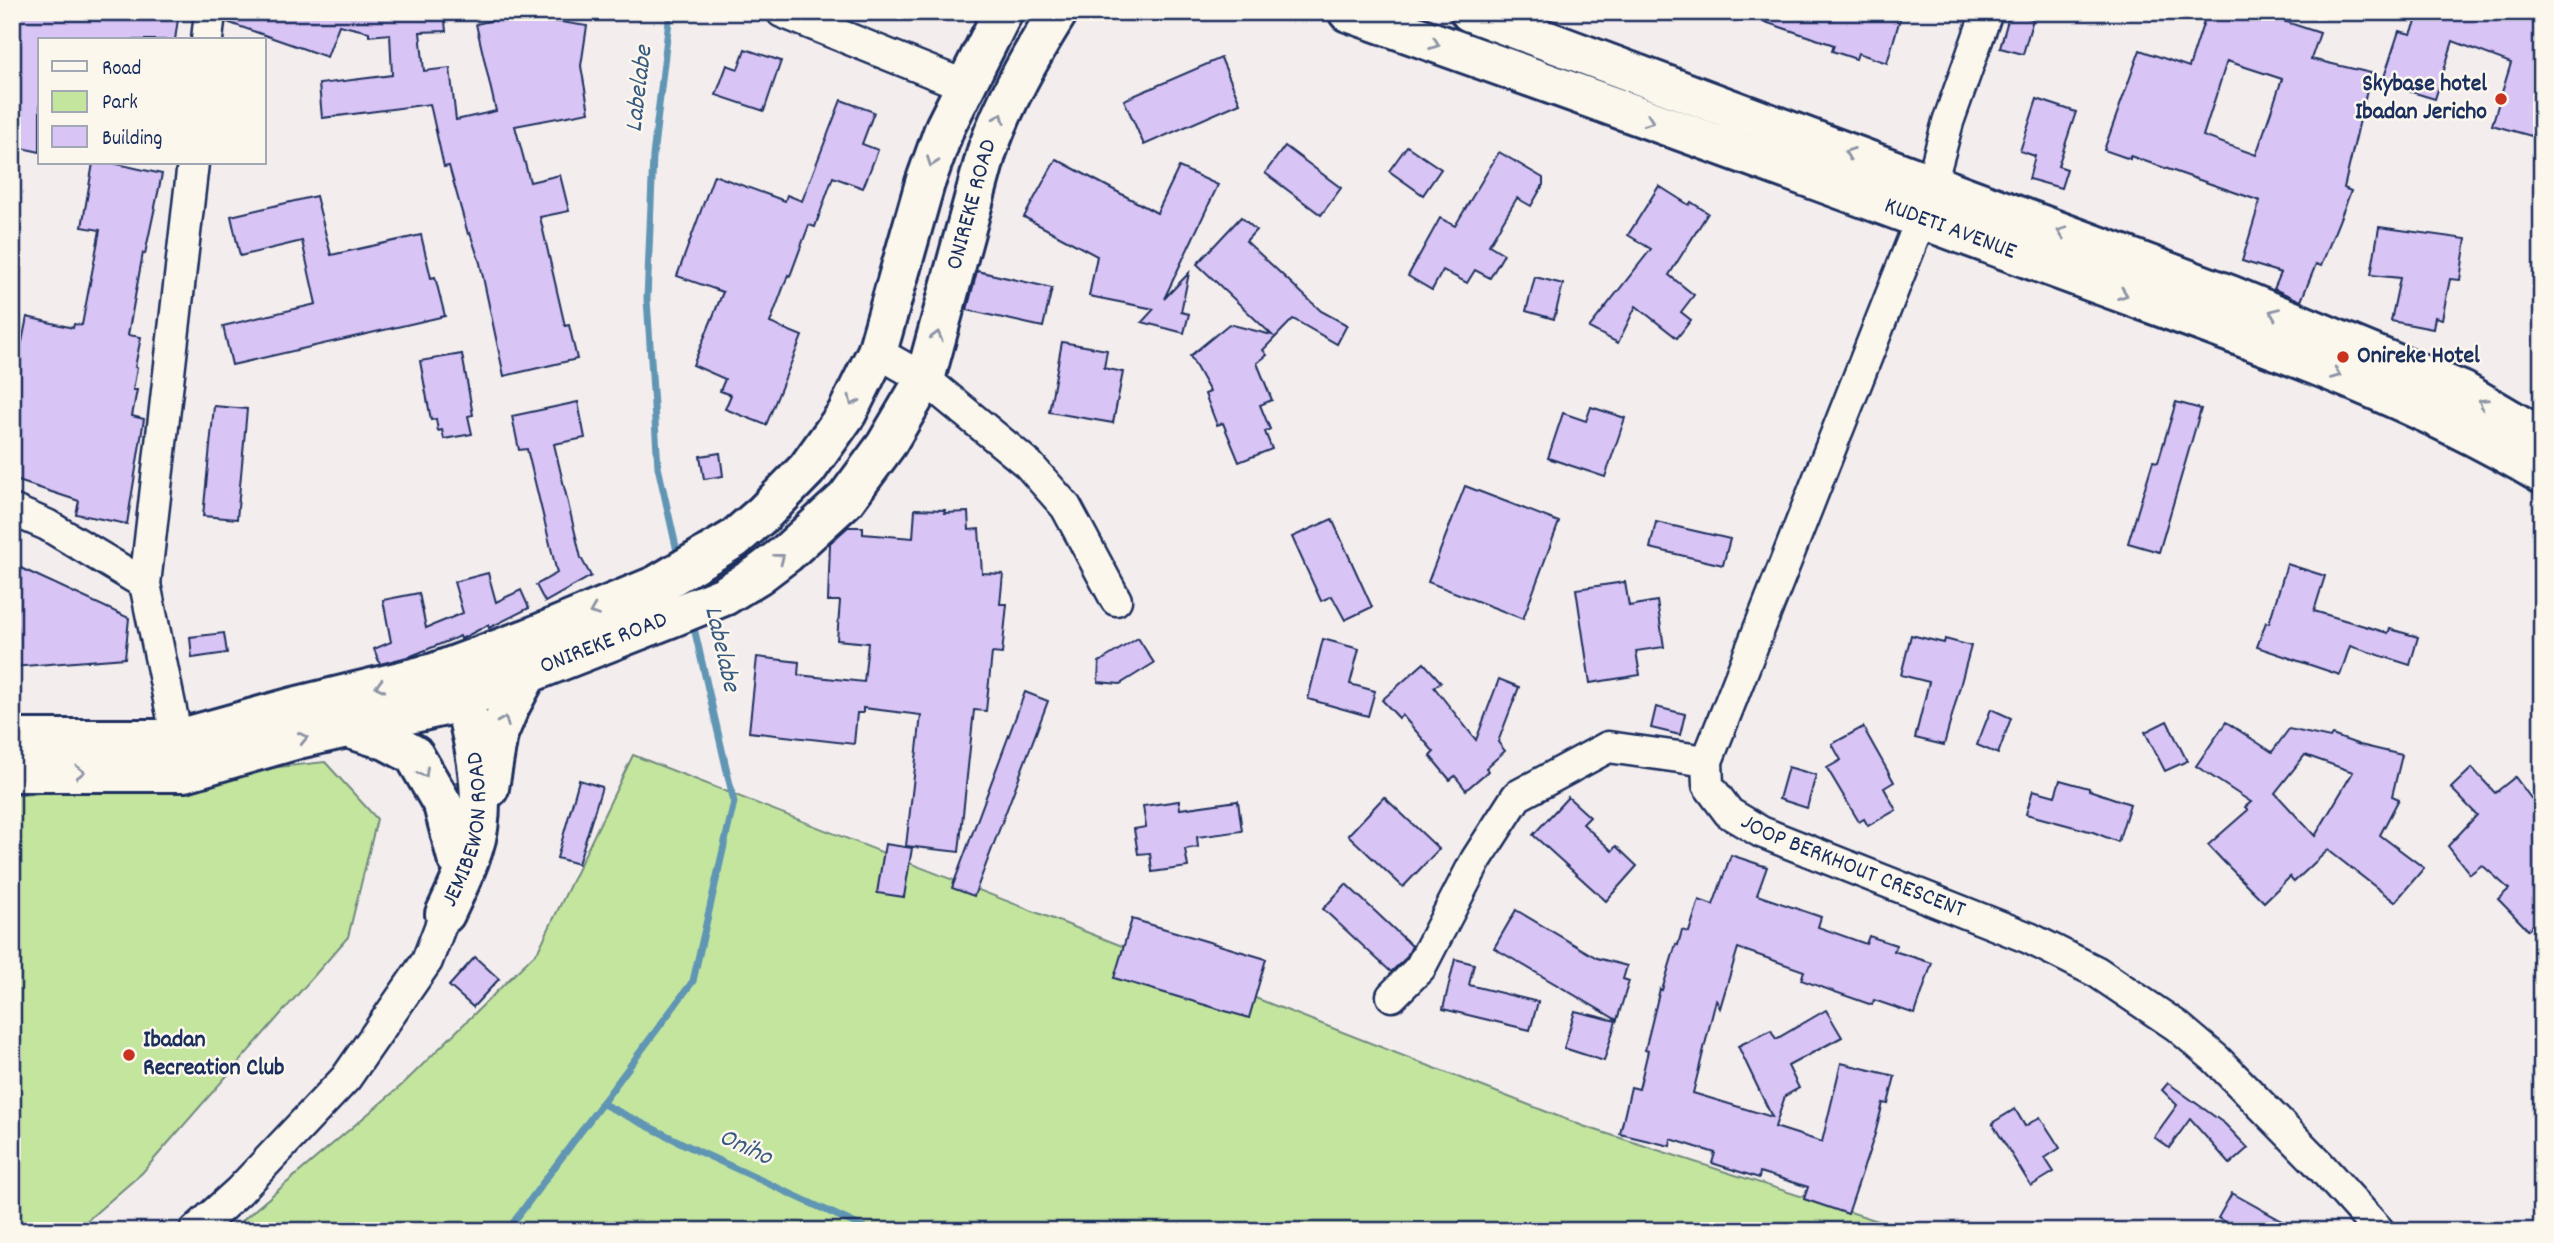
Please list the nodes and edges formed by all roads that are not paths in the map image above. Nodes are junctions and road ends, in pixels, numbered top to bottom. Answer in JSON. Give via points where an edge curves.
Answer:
{"nodes":[{"id":1,"x":210,"y":12,"type":"edge"},
{"id":2,"x":782,"y":12,"type":"edge"},
{"id":3,"x":1003,"y":12,"type":"edge"},
{"id":4,"x":1058,"y":12,"type":"edge"},
{"id":5,"x":1348,"y":12,"type":"edge"},
{"id":6,"x":1470,"y":12,"type":"edge"},
{"id":7,"x":1987,"y":12,"type":"edge"},
{"id":8,"x":207,"y":38,"type":"edge"},
{"id":9,"x":967,"y":86,"type":"junction"},
{"id":10,"x":193,"y":164,"type":"edge"},
{"id":11,"x":1926,"y":201,"type":"junction"},
{"id":12,"x":877,"y":352,"type":"junction"},
{"id":13,"x":925,"y":379,"type":"junction"},
{"id":14,"x":2542,"y":438,"type":"edge"},
{"id":15,"x":2542,"y":474,"type":"edge"},
{"id":16,"x":12,"y":510,"type":"edge"},
{"id":17,"x":145,"y":584,"type":"junction"},
{"id":18,"x":1116,"y":600,"type":"dead end"},
{"id":19,"x":664,"y":602,"type":"junction"},
{"id":20,"x":527,"y":675,"type":"junction"},
{"id":21,"x":449,"y":686,"type":"junction"},
{"id":22,"x":348,"y":728,"type":"junction"},
{"id":23,"x":12,"y":739,"type":"edge"},
{"id":24,"x":181,"y":755,"type":"junction"},
{"id":25,"x":1707,"y":761,"type":"junction"},
{"id":26,"x":12,"y":772,"type":"edge"},
{"id":27,"x":480,"y":809,"type":"junction"},
{"id":28,"x":457,"y":858,"type":"junction"},
{"id":29,"x":445,"y":914,"type":"junction"},
{"id":30,"x":1392,"y":996,"type":"dead end"},
{"id":31,"x":195,"y":1231,"type":"edge"},
{"id":32,"x":2379,"y":1231,"type":"edge"}],
"edges":[{"from":1,"to":8,"type":"street"},
{"from":2,"to":9,"type":"street"},
{"from":3,"to":9,"type":"main road","name":"ONIREKE ROAD"},
{"from":13,"to":4,"type":"main road","name":"ONIREKE ROAD","one_way":true,"via":[[1000,114]]},
{"from":5,"to":11,"type":"main road","name":"KUDETI AVENUE","one_way":true},
{"from":11,"to":6,"type":"main road","name":"KUDETI AVENUE","one_way":true},
{"from":7,"to":11,"type":"street"},
{"from":9,"to":12,"type":"main road","name":"ONIREKE ROAD","one_way":true,"via":[[945,127],[925,183]]},
{"from":10,"to":17,"type":"street"},
{"from":14,"to":11,"type":"main road","name":"KUDETI AVENUE","one_way":true,"via":[[2449,386],[2230,295]]},
{"from":11,"to":15,"type":"main road","name":"KUDETI AVENUE","one_way":true,"via":[[2427,414]]},
{"from":11,"to":25,"type":"street"},
{"from":12,"to":13,"type":"street"},
{"from":12,"to":19,"type":"main road","name":"ONIREKE ROAD","one_way":true,"via":[[847,413],[807,470],[734,539],[703,557]]},
{"from":13,"to":18,"type":"street","via":[[1028,464],[1066,507]]},
{"from":19,"to":13,"type":"main road","name":"ONIREKE ROAD","one_way":true,"via":[[724,596],[787,553],[846,499],[887,445]]},
{"from":16,"to":17,"type":"street","via":[[47,525]]},
{"from":17,"to":24,"type":"street"},
{"from":19,"to":20,"type":"main road","name":"ONIREKE ROAD"},
{"from":19,"to":21,"type":"main road","name":"ONIREKE ROAD","one_way":true},
{"from":20,"to":21,"type":"main road","name":"ONIREKE ROAD"},
{"from":27,"to":20,"type":"main road","one_way":true,"via":[[488,792],[498,734]]},
{"from":21,"to":22,"type":"main road","name":"ONIREKE ROAD"},
{"from":21,"to":24,"type":"main road","name":"ONIREKE ROAD","one_way":true,"via":[[290,708]]},
{"from":21,"to":27,"type":"main road","name":"JEMIBEWON ROAD","via":[[479,777]]},
{"from":21,"to":28,"type":"main road","name":"JEMIBEWON ROAD","via":[[461,786]]},
{"from":24,"to":22,"type":"main road","name":"ONIREKE ROAD","one_way":true},
{"from":22,"to":28,"type":"main road","one_way":true,"via":[[414,755],[443,805]]},
{"from":23,"to":24,"type":"main road","name":"ONIREKE ROAD"},
{"from":26,"to":24,"type":"main road","name":"ONIREKE ROAD","one_way":true},
{"from":25,"to":30,"type":"street","via":[[1608,747],[1517,796],[1476,860],[1420,968]]},
{"from":25,"to":32,"type":"street","name":"JOOP BERKHOUT CRESCENT","via":[[1708,785],[1729,813],[1761,832],[2029,938],[2097,972],[2177,1026],[2253,1096]]},
{"from":27,"to":29,"type":"main road","name":"JEMIBEWON ROAD","via":[[474,847]]},
{"from":28,"to":29,"type":"main road","name":"JEMIBEWON ROAD"},
{"from":29,"to":31,"type":"street","via":[[427,961],[346,1078]]}]}
